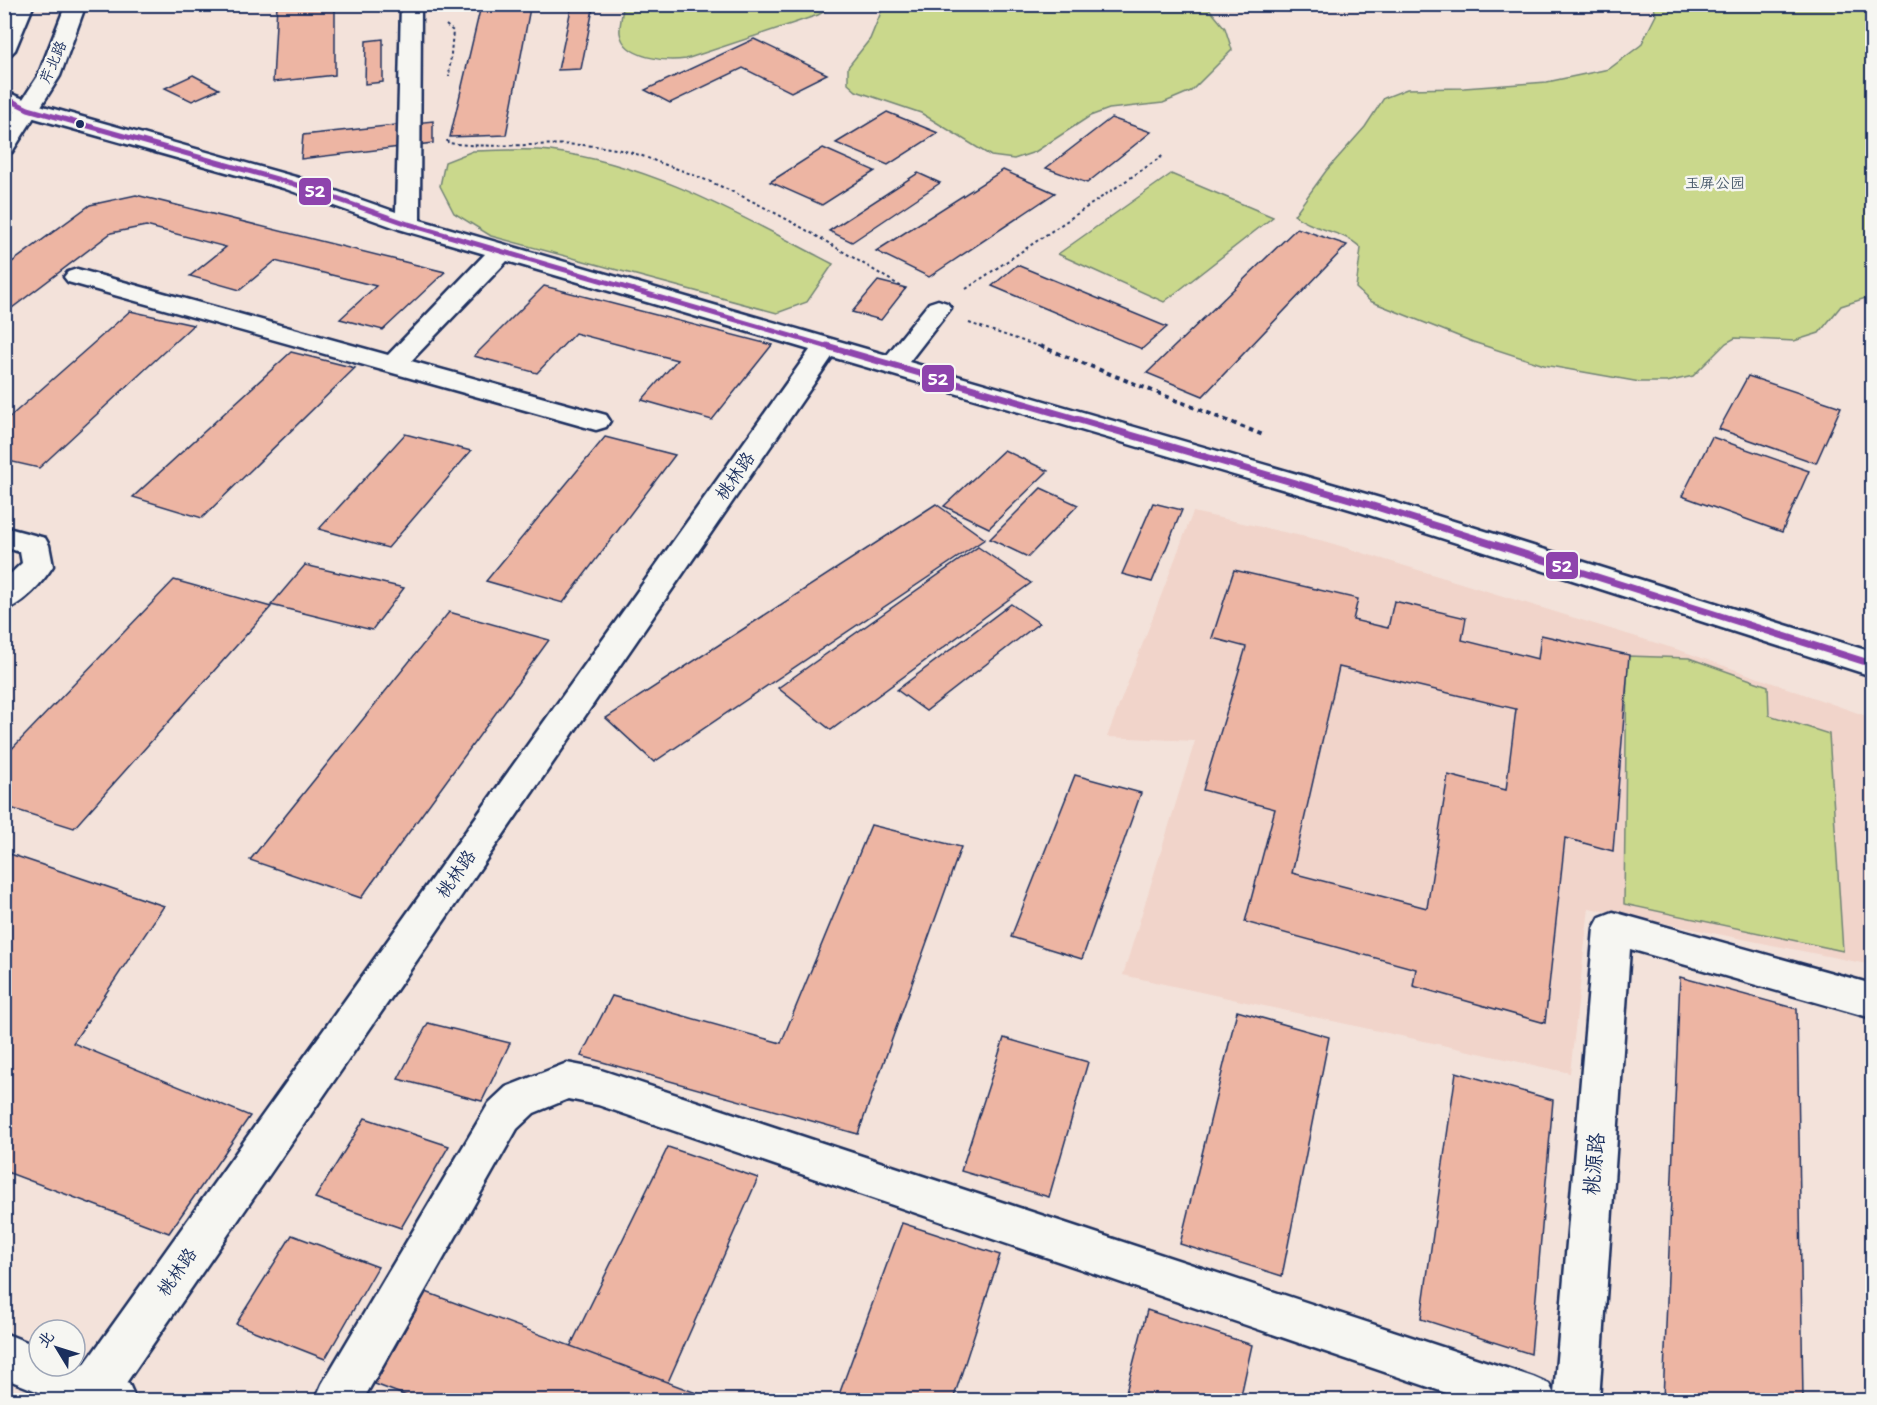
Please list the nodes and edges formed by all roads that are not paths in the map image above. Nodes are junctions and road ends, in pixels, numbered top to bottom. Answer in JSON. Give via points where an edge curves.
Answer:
{"nodes":[{"id":1,"x":24,"y":4,"type":"edge"},
{"id":2,"x":76,"y":4,"type":"edge"},
{"id":3,"x":411,"y":4,"type":"edge"},
{"id":4,"x":4,"y":50,"type":"edge"},
{"id":5,"x":4,"y":97,"type":"edge"},
{"id":6,"x":28,"y":109,"type":"junction"},
{"id":7,"x":4,"y":147,"type":"edge"},
{"id":8,"x":408,"y":224,"type":"junction"},
{"id":9,"x":501,"y":252,"type":"junction"},
{"id":10,"x":77,"y":277,"type":"dead end"},
{"id":11,"x":938,"y":308,"type":"road end"},
{"id":12,"x":825,"y":348,"type":"junction"},
{"id":13,"x":392,"y":366,"type":"junction"},
{"id":14,"x":891,"y":367,"type":"junction"},
{"id":15,"x":596,"y":421,"type":"dead end"},
{"id":16,"x":4,"y":537,"type":"edge"},
{"id":17,"x":4,"y":599,"type":"edge"},
{"id":18,"x":1872,"y":664,"type":"edge"},
{"id":19,"x":1872,"y":1001,"type":"edge"},
{"id":20,"x":4,"y":1355,"type":"edge"},
{"id":21,"x":98,"y":1398,"type":"edge"},
{"id":22,"x":338,"y":1401,"type":"edge"},
{"id":23,"x":1533,"y":1401,"type":"edge"},
{"id":24,"x":1576,"y":1401,"type":"edge"}],
"edges":[{"from":1,"to":4,"type":"street"},
{"from":2,"to":6,"type":"street","name":"芹北路","via":[[49,76]]},
{"from":3,"to":8,"type":"street"},
{"from":5,"to":6,"type":"street"},
{"from":6,"to":7,"type":"street","name":"芹北路"},
{"from":6,"to":8,"type":"street","via":[[291,183]]},
{"from":8,"to":9,"type":"street"},
{"from":9,"to":12,"type":"street"},
{"from":9,"to":13,"type":"street"},
{"from":10,"to":13,"type":"street"},
{"from":11,"to":14,"type":"street"},
{"from":12,"to":14,"type":"street"},
{"from":12,"to":21,"type":"street","name":"桃林路"},
{"from":13,"to":15,"type":"street"},
{"from":14,"to":18,"type":"street","via":[[1370,506]]},
{"from":16,"to":17,"type":"street","via":[[34,545],[38,566]]},
{"from":19,"to":24,"type":"street","name":"桃源路","via":[[1613,928]]},
{"from":20,"to":21,"type":"street"},
{"from":22,"to":23,"type":"street","via":[[503,1116],[520,1100],[567,1081],[598,1087]]}]}
